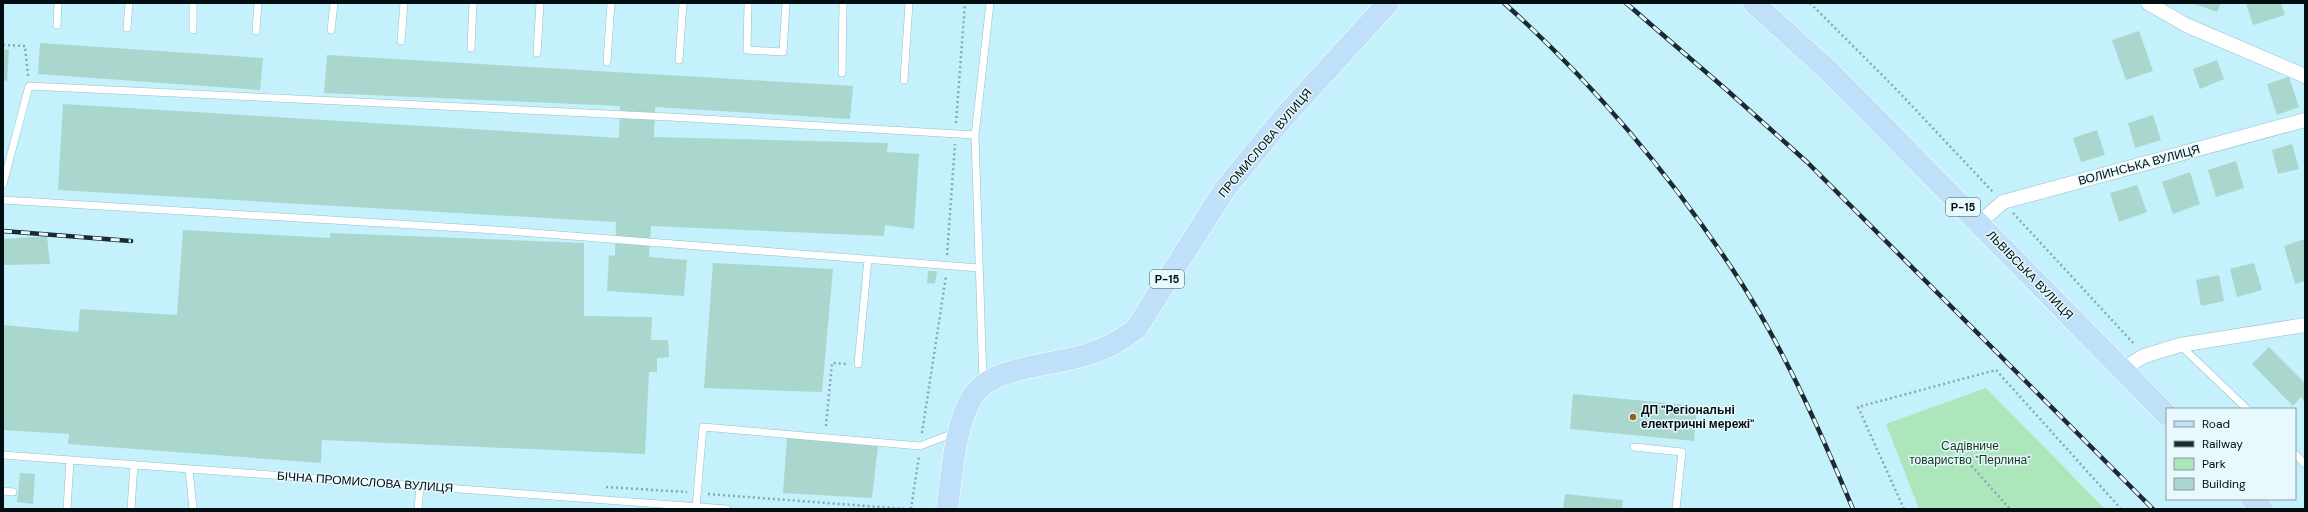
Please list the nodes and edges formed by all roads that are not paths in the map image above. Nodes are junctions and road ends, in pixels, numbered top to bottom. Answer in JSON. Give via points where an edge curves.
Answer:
{"nodes":[{"id":1,"x":58,"y":3,"type":"edge"},
{"id":2,"x":129,"y":3,"type":"edge"},
{"id":3,"x":193,"y":3,"type":"edge"},
{"id":4,"x":258,"y":3,"type":"edge"},
{"id":5,"x":334,"y":3,"type":"edge"},
{"id":6,"x":404,"y":3,"type":"edge"},
{"id":7,"x":473,"y":3,"type":"edge"},
{"id":8,"x":540,"y":3,"type":"edge"},
{"id":9,"x":611,"y":3,"type":"edge"},
{"id":10,"x":683,"y":3,"type":"edge"},
{"id":11,"x":748,"y":3,"type":"edge"},
{"id":12,"x":786,"y":3,"type":"edge"},
{"id":13,"x":843,"y":3,"type":"edge"},
{"id":14,"x":909,"y":3,"type":"edge"},
{"id":15,"x":990,"y":3,"type":"edge"},
{"id":16,"x":1388,"y":3,"type":"edge"},
{"id":17,"x":1754,"y":3,"type":"edge"},
{"id":18,"x":2148,"y":3,"type":"edge"},
{"id":19,"x":58,"y":25,"type":"dead end"},
{"id":20,"x":127,"y":28,"type":"dead end"},
{"id":21,"x":192,"y":30,"type":"dead end"},
{"id":22,"x":331,"y":30,"type":"dead end"},
{"id":23,"x":256,"y":31,"type":"dead end"},
{"id":24,"x":401,"y":41,"type":"dead end"},
{"id":25,"x":471,"y":48,"type":"dead end"},
{"id":26,"x":537,"y":53,"type":"dead end"},
{"id":27,"x":679,"y":60,"type":"dead end"},
{"id":28,"x":607,"y":62,"type":"dead end"},
{"id":29,"x":842,"y":73,"type":"dead end"},
{"id":30,"x":2305,"y":76,"type":"edge"},
{"id":31,"x":904,"y":80,"type":"dead end"},
{"id":32,"x":2305,"y":120,"type":"edge"},
{"id":33,"x":975,"y":135,"type":"junction"},
{"id":34,"x":3,"y":184,"type":"edge"},
{"id":35,"x":3,"y":200,"type":"edge"},
{"id":36,"x":1979,"y":223,"type":"junction"},
{"id":37,"x":868,"y":259,"type":"junction"},
{"id":38,"x":979,"y":268,"type":"junction"},
{"id":39,"x":2304,"y":327,"type":"edge"},
{"id":40,"x":2180,"y":345,"type":"junction"},
{"id":41,"x":858,"y":364,"type":"road end"},
{"id":42,"x":2121,"y":370,"type":"junction"},
{"id":43,"x":984,"y":386,"type":"junction"},
{"id":44,"x":2246,"y":408,"type":"edge"},
{"id":45,"x":2166,"y":414,"type":"edge"},
{"id":46,"x":960,"y":431,"type":"junction"},
{"id":47,"x":1634,"y":447,"type":"dead end"},
{"id":48,"x":3,"y":454,"type":"edge"},
{"id":49,"x":2296,"y":455,"type":"edge"},
{"id":50,"x":70,"y":460,"type":"junction"},
{"id":51,"x":134,"y":464,"type":"junction"},
{"id":52,"x":2305,"y":464,"type":"edge"},
{"id":53,"x":189,"y":469,"type":"junction"},
{"id":54,"x":420,"y":486,"type":"junction"},
{"id":55,"x":3,"y":491,"type":"edge"},
{"id":56,"x":13,"y":492,"type":"dead end"},
{"id":57,"x":2253,"y":500,"type":"edge"},
{"id":58,"x":696,"y":507,"type":"junction"},
{"id":59,"x":67,"y":509,"type":"edge"},
{"id":60,"x":131,"y":509,"type":"edge"},
{"id":61,"x":193,"y":509,"type":"edge"},
{"id":62,"x":418,"y":509,"type":"edge"},
{"id":63,"x":727,"y":509,"type":"edge"},
{"id":64,"x":947,"y":509,"type":"edge"},
{"id":65,"x":1676,"y":509,"type":"edge"},
{"id":66,"x":2262,"y":509,"type":"edge"}],
"edges":[{"from":1,"to":19,"type":"lane"},
{"from":2,"to":20,"type":"lane"},
{"from":3,"to":21,"type":"lane"},
{"from":4,"to":23,"type":"lane"},
{"from":5,"to":22,"type":"lane"},
{"from":6,"to":24,"type":"lane"},
{"from":7,"to":25,"type":"lane"},
{"from":8,"to":26,"type":"lane"},
{"from":9,"to":28,"type":"lane"},
{"from":10,"to":27,"type":"lane"},
{"from":11,"to":12,"type":"lane","via":[[747,50],[783,52]]},
{"from":13,"to":29,"type":"lane"},
{"from":14,"to":31,"type":"lane"},
{"from":15,"to":33,"type":"lane"},
{"from":16,"to":43,"type":"main road","name":"ПРОМИСЛОВА ВУЛИЦЯ","number":"Р-15","via":[[1284,117],[1225,188],[1136,329],[1113,345],[1081,357],[1012,372]]},
{"from":17,"to":36,"type":"main road","name":"ЛЬВІВСЬКА ВУЛИЦЯ","number":"Р-15","via":[[1831,73]]},
{"from":18,"to":30,"type":"street","via":[[2186,25]]},
{"from":32,"to":36,"type":"street","name":"ВОЛИНСЬКА ВУЛИЦЯ","via":[[2003,202]]},
{"from":33,"to":34,"type":"lane","via":[[670,117],[29,86]]},
{"from":33,"to":38,"type":"lane"},
{"from":35,"to":37,"type":"lane","via":[[495,230]]},
{"from":36,"to":42,"type":"main road","name":"ЛЬВІВСЬКА ВУЛИЦЯ","number":"Р-15"},
{"from":37,"to":38,"type":"lane"},
{"from":37,"to":41,"type":"lane"},
{"from":38,"to":43,"type":"lane"},
{"from":39,"to":40,"type":"street"},
{"from":40,"to":42,"type":"street","via":[[2144,356]]},
{"from":40,"to":44,"type":"lane"},
{"from":42,"to":45,"type":"main road","name":"ЛЬВІВСЬКА ВУЛИЦЯ","number":"Р-15"},
{"from":43,"to":46,"type":"main road","name":"ПРОМИСЛОВА ВУЛИЦЯ","number":"Р-15","via":[[972,398]]},
{"from":46,"to":58,"type":"lane","via":[[920,446],[703,427]]},
{"from":46,"to":64,"type":"main road","name":"ПРОМИСЛОВА ВУЛИЦЯ","number":"Р-15"},
{"from":47,"to":65,"type":"lane","via":[[1682,452]]},
{"from":48,"to":50,"type":"lane","name":"БІЧНА ПРОМИСЛОВА ВУЛИЦЯ"},
{"from":49,"to":52,"type":"lane"},
{"from":50,"to":51,"type":"lane","name":"БІЧНА ПРОМИСЛОВА ВУЛИЦЯ"},
{"from":50,"to":59,"type":"lane"},
{"from":51,"to":53,"type":"lane","name":"БІЧНА ПРОМИСЛОВА ВУЛИЦЯ"},
{"from":51,"to":60,"type":"lane"},
{"from":53,"to":54,"type":"lane","name":"БІЧНА ПРОМИСЛОВА ВУЛИЦЯ"},
{"from":53,"to":61,"type":"lane"},
{"from":54,"to":58,"type":"lane","name":"БІЧНА ПРОМИСЛОВА ВУЛИЦЯ"},
{"from":54,"to":62,"type":"lane"},
{"from":55,"to":56,"type":"lane"},
{"from":57,"to":66,"type":"main road"},
{"from":58,"to":63,"type":"lane","name":"БІЧНА ПРОМИСЛОВА ВУЛИЦЯ"}]}
